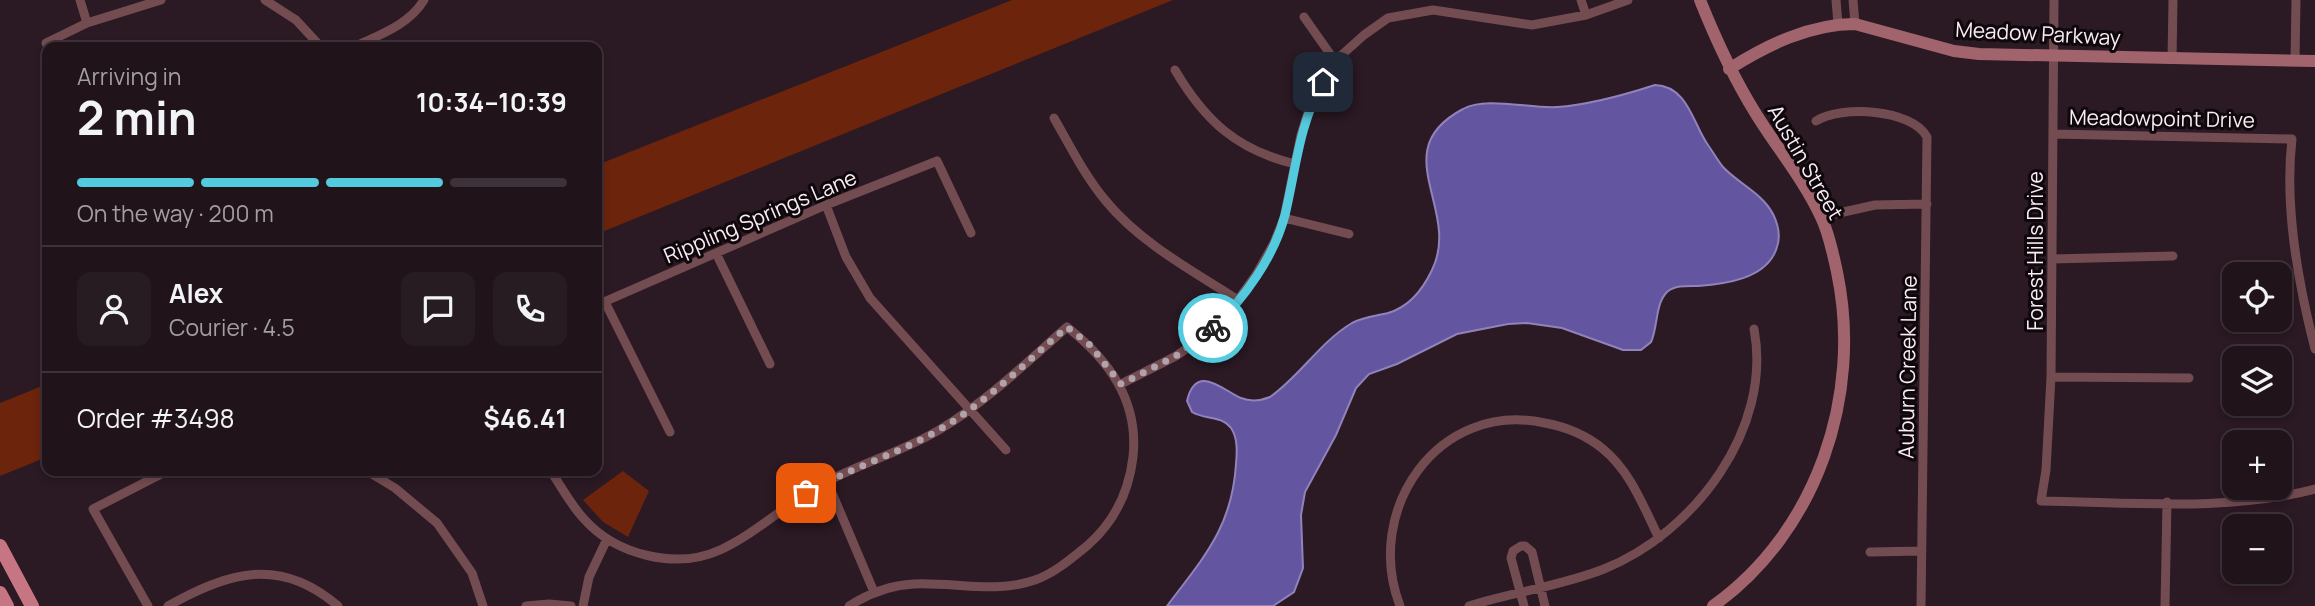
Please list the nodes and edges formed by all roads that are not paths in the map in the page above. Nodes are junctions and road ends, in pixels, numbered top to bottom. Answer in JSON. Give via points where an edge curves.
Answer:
{"nodes":[{"id":1,"x":80,"y":0,"type":"edge"},
{"id":2,"x":161,"y":0,"type":"edge"},
{"id":3,"x":265,"y":0,"type":"edge"},
{"id":4,"x":424,"y":0,"type":"edge"},
{"id":5,"x":1581,"y":0,"type":"edge"},
{"id":6,"x":1628,"y":0,"type":"edge"},
{"id":7,"x":1700,"y":0,"type":"edge"},
{"id":8,"x":1836,"y":0,"type":"edge"},
{"id":9,"x":1853,"y":0,"type":"edge"},
{"id":10,"x":2054,"y":0,"type":"edge"},
{"id":11,"x":2173,"y":0,"type":"edge"},
{"id":12,"x":2296,"y":0,"type":"edge"},
{"id":13,"x":1432,"y":5,"type":"edge"},
{"id":14,"x":1586,"y":15,"type":"junction"},
{"id":15,"x":1304,"y":17,"type":"dead end"},
{"id":16,"x":88,"y":23,"type":"junction"},
{"id":17,"x":1838,"y":24,"type":"junction"},
{"id":18,"x":1855,"y":24,"type":"junction"},
{"id":19,"x":53,"y":42,"type":"edge"},
{"id":20,"x":316,"y":42,"type":"edge"},
{"id":21,"x":364,"y":42,"type":"edge"},
{"id":22,"x":2054,"y":55,"type":"junction"},
{"id":23,"x":2172,"y":59,"type":"junction"},
{"id":24,"x":1335,"y":61,"type":"junction"},
{"id":25,"x":2295,"y":61,"type":"junction"},
{"id":26,"x":2315,"y":61,"type":"edge"},
{"id":27,"x":1729,"y":69,"type":"junction"},
{"id":28,"x":1175,"y":70,"type":"dead end"},
{"id":29,"x":1055,"y":118,"type":"dead end"},
{"id":30,"x":1816,"y":121,"type":"dead end"},
{"id":31,"x":2053,"y":134,"type":"junction"},
{"id":32,"x":1295,"y":164,"type":"junction"},
{"id":33,"x":1927,"y":204,"type":"junction"},
{"id":34,"x":826,"y":205,"type":"junction"},
{"id":35,"x":1822,"y":217,"type":"junction"},
{"id":36,"x":1284,"y":218,"type":"junction"},
{"id":37,"x":971,"y":233,"type":"dead end"},
{"id":38,"x":1349,"y":234,"type":"dead end"},
{"id":39,"x":716,"y":253,"type":"junction"},
{"id":40,"x":2173,"y":256,"type":"dead end"},
{"id":41,"x":2052,"y":259,"type":"junction"},
{"id":42,"x":1238,"y":300,"type":"junction"},
{"id":43,"x":602,"y":303,"type":"edge"},
{"id":44,"x":602,"y":305,"type":"edge"},
{"id":45,"x":1754,"y":329,"type":"dead end"},
{"id":46,"x":2315,"y":349,"type":"edge"},
{"id":47,"x":770,"y":365,"type":"dead end"},
{"id":48,"x":2051,"y":377,"type":"junction"},
{"id":49,"x":2189,"y":378,"type":"dead end"},
{"id":50,"x":1121,"y":384,"type":"junction"},
{"id":51,"x":971,"y":409,"type":"junction"},
{"id":52,"x":670,"y":432,"type":"dead end"},
{"id":53,"x":1006,"y":450,"type":"dead end"},
{"id":54,"x":157,"y":476,"type":"edge"},
{"id":55,"x":375,"y":476,"type":"edge"},
{"id":56,"x":554,"y":476,"type":"edge"},
{"id":57,"x":827,"y":481,"type":"junction"},
{"id":58,"x":2315,"y":489,"type":"edge"},
{"id":59,"x":2167,"y":502,"type":"junction"},
{"id":60,"x":1659,"y":538,"type":"junction"},
{"id":61,"x":607,"y":539,"type":"junction"},
{"id":62,"x":0,"y":546,"type":"edge"},
{"id":63,"x":1922,"y":551,"type":"junction"},
{"id":64,"x":1870,"y":552,"type":"dead end"},
{"id":65,"x":1541,"y":587,"type":"junction"},
{"id":66,"x":874,"y":592,"type":"junction"},
{"id":67,"x":1520,"y":592,"type":"junction"},
{"id":68,"x":0,"y":593,"type":"edge"},
{"id":69,"x":7,"y":606,"type":"edge"},
{"id":70,"x":32,"y":606,"type":"edge"},
{"id":71,"x":148,"y":606,"type":"edge"},
{"id":72,"x":167,"y":606,"type":"edge"},
{"id":73,"x":338,"y":606,"type":"edge"},
{"id":74,"x":483,"y":606,"type":"edge"},
{"id":75,"x":526,"y":606,"type":"edge"},
{"id":76,"x":571,"y":606,"type":"edge"},
{"id":77,"x":583,"y":606,"type":"edge"},
{"id":78,"x":849,"y":606,"type":"edge"},
{"id":79,"x":1400,"y":606,"type":"edge"},
{"id":80,"x":1469,"y":606,"type":"edge"},
{"id":81,"x":1524,"y":606,"type":"edge"},
{"id":82,"x":1545,"y":606,"type":"edge"},
{"id":83,"x":1713,"y":606,"type":"edge"},
{"id":84,"x":1921,"y":606,"type":"edge"},
{"id":85,"x":2165,"y":606,"type":"edge"}],
"edges":[{"from":1,"to":16,"type":"street"},
{"from":2,"to":16,"type":"street"},
{"from":3,"to":20,"type":"street","via":[[296,20]]},
{"from":4,"to":21,"type":"street","via":[[398,25]]},
{"from":5,"to":14,"type":"street"},
{"from":6,"to":14,"type":"street"},
{"from":7,"to":27,"type":"street","name":"Austin Street"},
{"from":8,"to":17,"type":"street"},
{"from":9,"to":18,"type":"street"},
{"from":10,"to":22,"type":"street","name":"Forest Hills Drive"},
{"from":11,"to":23,"type":"street"},
{"from":12,"to":25,"type":"street"},
{"from":13,"to":14,"type":"street","via":[[1532,25]]},
{"from":13,"to":24,"type":"street","via":[[1388,18]]},
{"from":15,"to":24,"type":"street"},
{"from":16,"to":19,"type":"street"},
{"from":17,"to":18,"type":"street","name":"Meadow Parkway"},
{"from":17,"to":27,"type":"street","name":"Meadow Parkway","via":[[1786,37]]},
{"from":18,"to":22,"type":"street","name":"Meadow Parkway","via":[[1954,51]]},
{"from":22,"to":23,"type":"street","name":"Meadow Parkway"},
{"from":22,"to":31,"type":"street","name":"Forest Hills Drive"},
{"from":23,"to":25,"type":"street","name":"Meadow Parkway"},
{"from":24,"to":32,"type":"street","via":[[1311,103]]},
{"from":25,"to":26,"type":"street","name":"Meadow Parkway"},
{"from":27,"to":35,"type":"street","name":"Austin Street"},
{"from":28,"to":32,"type":"street","via":[[1204,114],[1225,132],[1268,157]]},
{"from":29,"to":42,"type":"street","via":[[1106,201],[1168,254]]},
{"from":30,"to":33,"type":"street","name":"Auburn Creek Lane","via":[[1838,112],[1867,111],[1923,130],[1928,145]]},
{"from":31,"to":41,"type":"street","name":"Forest Hills Drive"},
{"from":31,"to":46,"type":"street","name":"Meadowpoint Drive","via":[[2292,139],[2296,252]]},
{"from":32,"to":36,"type":"street"},
{"from":33,"to":35,"type":"street","via":[[1875,205]]},
{"from":33,"to":63,"type":"street","name":"Auburn Creek Lane"},
{"from":34,"to":37,"type":"street","name":"Rippling Springs Lane","via":[[937,161]]},
{"from":34,"to":39,"type":"street","name":"Rippling Springs Lane"},
{"from":34,"to":51,"type":"street","via":[[846,257],[870,298]]},
{"from":35,"to":83,"type":"street","name":"Austin Street","via":[[1844,320],[1842,391],[1836,422],[1808,492],[1773,548]]},
{"from":36,"to":38,"type":"street"},
{"from":36,"to":42,"type":"street","via":[[1274,243]]},
{"from":39,"to":43,"type":"street","name":"Rippling Springs Lane"},
{"from":39,"to":47,"type":"street"},
{"from":40,"to":41,"type":"street"},
{"from":41,"to":48,"type":"street","name":"Forest Hills Drive"},
{"from":42,"to":50,"type":"street","via":[[1196,342]]},
{"from":44,"to":52,"type":"street"},
{"from":45,"to":60,"type":"street","via":[[1758,366],[1750,405],[1728,461],[1706,494]]},
{"from":48,"to":49,"type":"street"},
{"from":48,"to":59,"type":"street","name":"Forest Hills Drive","via":[[2041,501]]},
{"from":50,"to":51,"type":"street","via":[[1089,344],[1067,327]]},
{"from":50,"to":66,"type":"street","via":[[1133,420],[1132,467],[1119,505],[1096,538],[1050,573],[1017,585],[912,584]]},
{"from":51,"to":53,"type":"street"},
{"from":51,"to":57,"type":"street","via":[[913,444]]},
{"from":54,"to":71,"type":"street","via":[[93,509]]},
{"from":55,"to":74,"type":"street","via":[[437,523],[472,573]]},
{"from":56,"to":61,"type":"street","via":[[585,520]]},
{"from":57,"to":61,"type":"street","via":[[709,554],[655,557]]},
{"from":57,"to":66,"type":"street"},
{"from":58,"to":59,"type":"street","via":[[2285,497]]},
{"from":59,"to":85,"type":"street"},
{"from":60,"to":65,"type":"street","via":[[1602,570]]},
{"from":60,"to":79,"type":"street","via":[[1623,470],[1591,440],[1539,421],[1493,423],[1447,442],[1422,464],[1406,487],[1390,540],[1391,571]]},
{"from":61,"to":77,"type":"street","via":[[589,577]]},
{"from":62,"to":70,"type":"main road"},
{"from":63,"to":64,"type":"street"},
{"from":63,"to":84,"type":"street","name":"Auburn Creek Lane"},
{"from":65,"to":67,"type":"street"},
{"from":65,"to":67,"type":"street","via":[[1532,552],[1521,546],[1511,558]]},
{"from":65,"to":82,"type":"street"},
{"from":66,"to":78,"type":"street"},
{"from":67,"to":80,"type":"street"},
{"from":67,"to":81,"type":"street"},
{"from":68,"to":69,"type":"main road"},
{"from":72,"to":73,"type":"street","via":[[232,577],[270,573],[300,582]]},
{"from":75,"to":76,"type":"street"}]}
